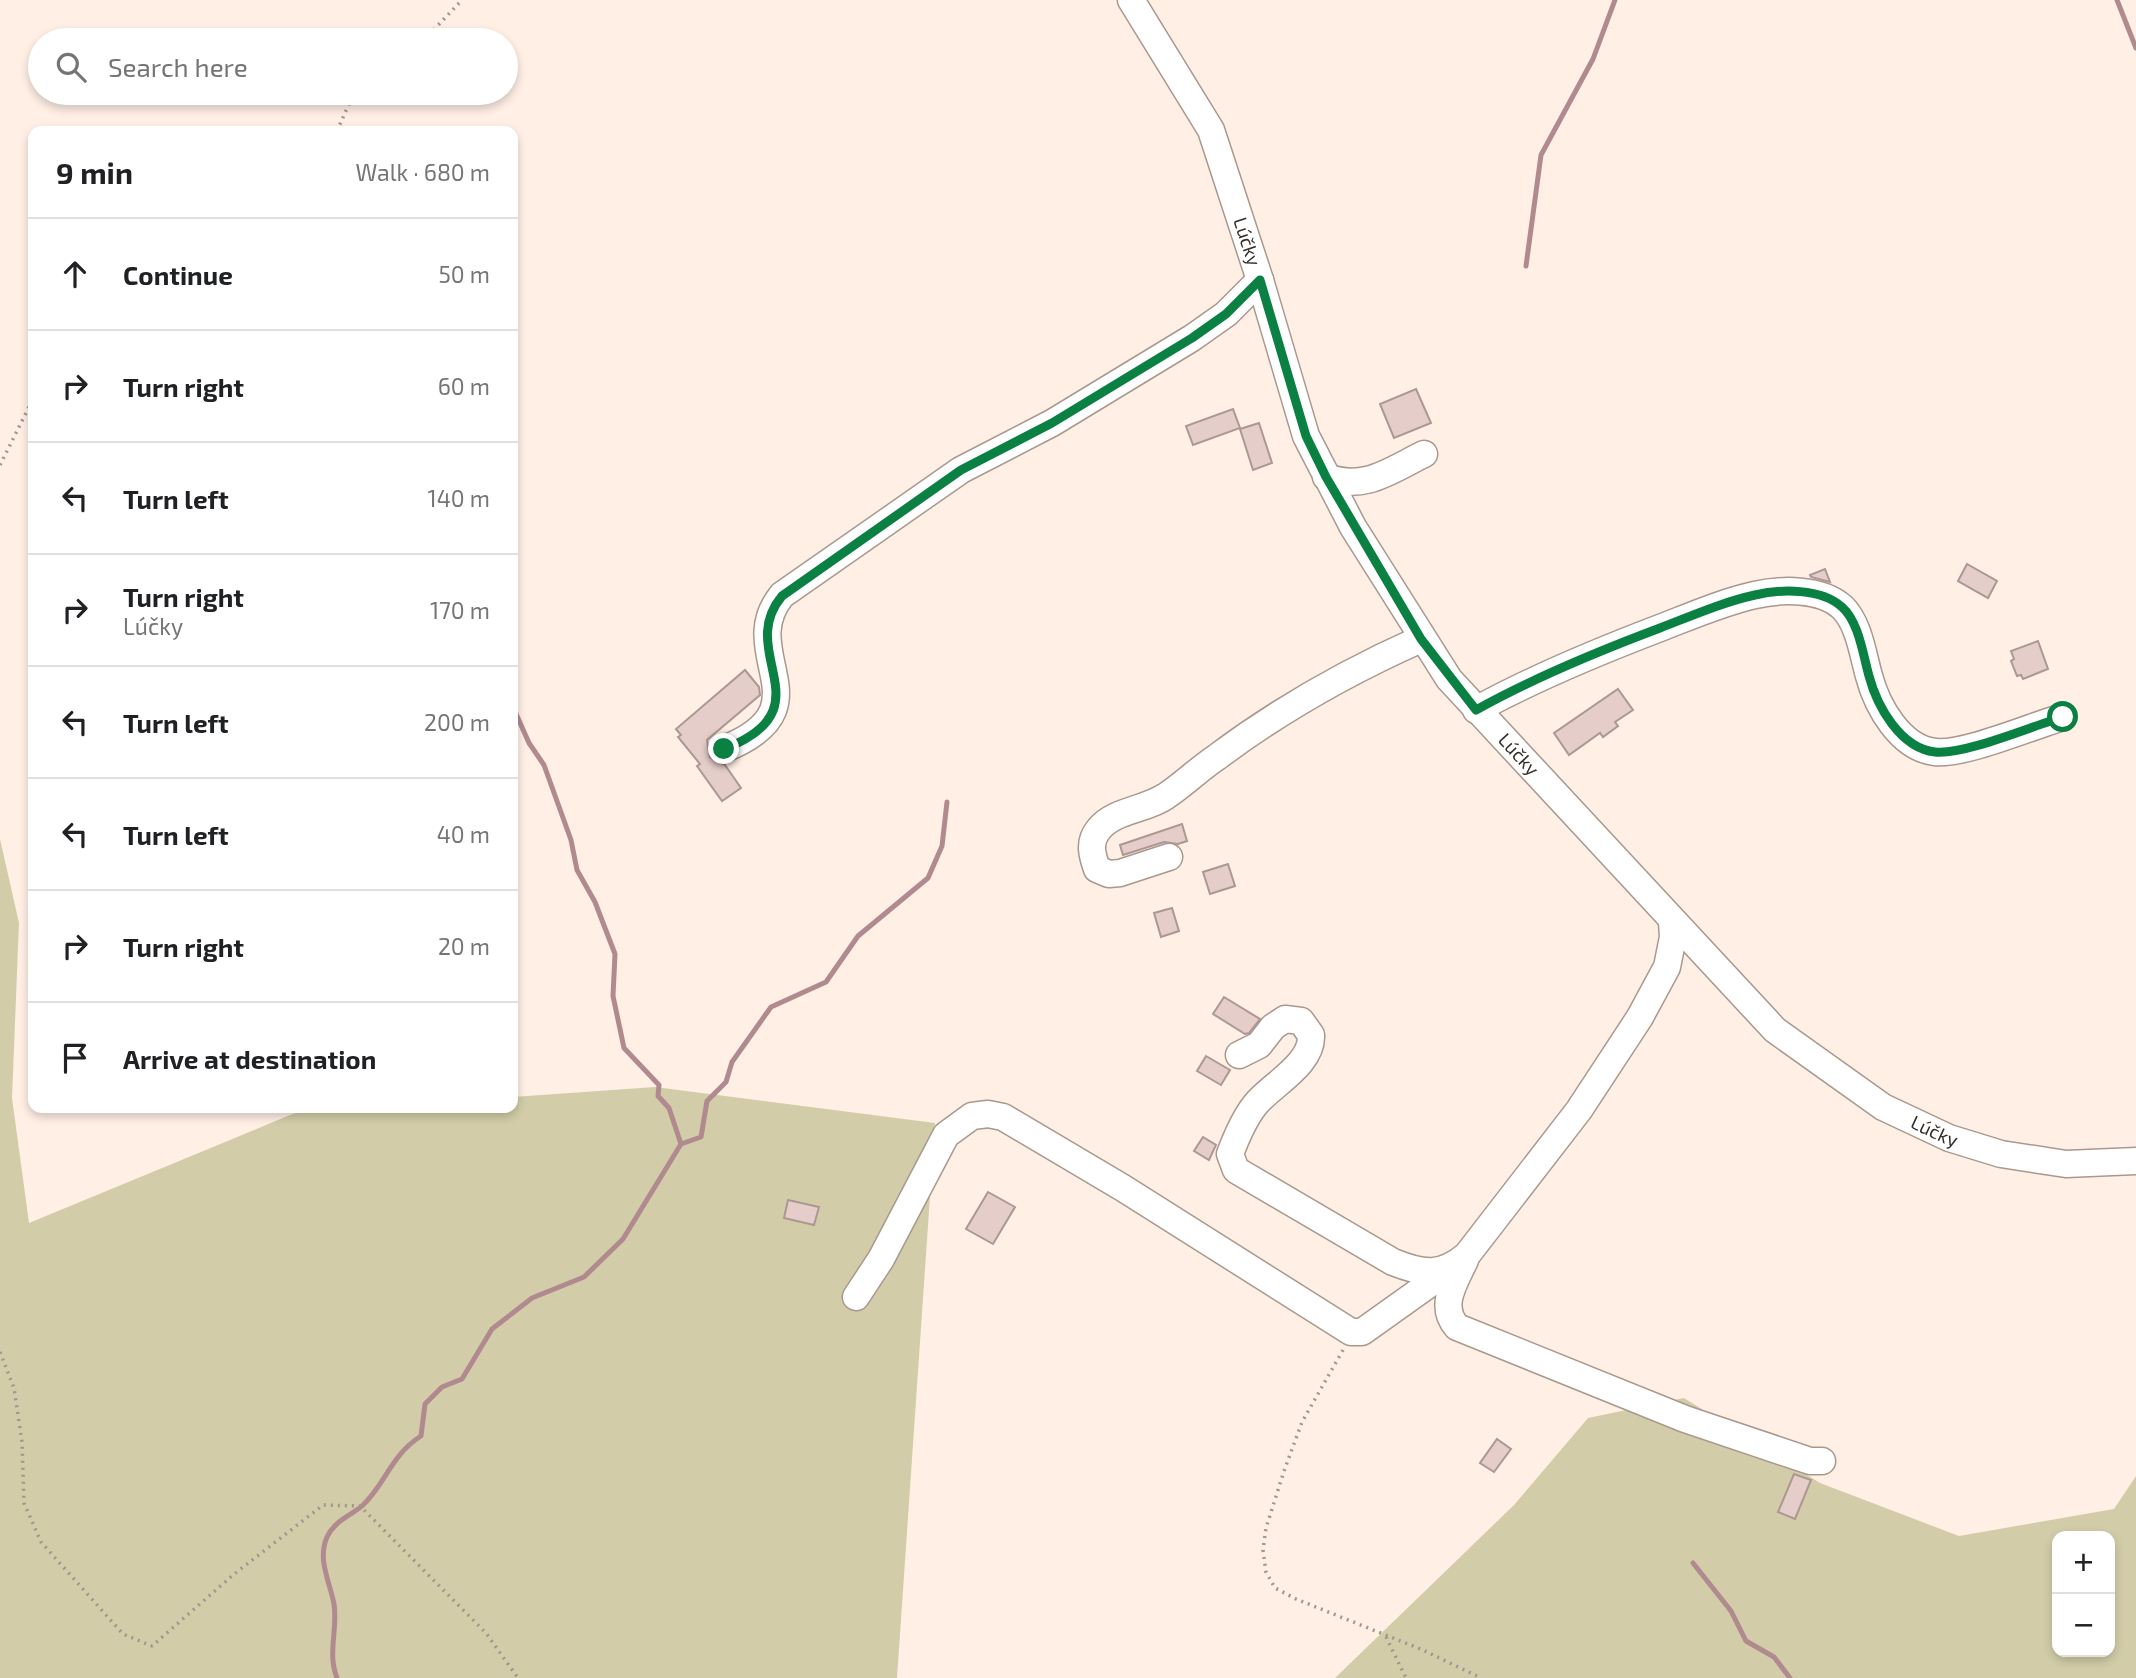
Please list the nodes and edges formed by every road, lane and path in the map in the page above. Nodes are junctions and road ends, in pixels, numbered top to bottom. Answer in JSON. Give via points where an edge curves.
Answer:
{"nodes":[{"id":1,"x":462,"y":0,"type":"edge"},
{"id":2,"x":1131,"y":0,"type":"edge"},
{"id":3,"x":435,"y":28,"type":"edge"},
{"id":4,"x":348,"y":105,"type":"edge"},
{"id":5,"x":339,"y":126,"type":"edge"},
{"id":6,"x":1260,"y":280,"type":"junction"},
{"id":7,"x":28,"y":409,"type":"edge"},
{"id":8,"x":1423,"y":454,"type":"dead end"},
{"id":9,"x":0,"y":465,"type":"edge"},
{"id":10,"x":1326,"y":477,"type":"junction"},
{"id":11,"x":1421,"y":639,"type":"junction"},
{"id":12,"x":1476,"y":710,"type":"junction"},
{"id":13,"x":2063,"y":717,"type":"dead end"},
{"id":14,"x":724,"y":749,"type":"dead end"},
{"id":15,"x":1169,"y":857,"type":"dead end"},
{"id":16,"x":1672,"y":922,"type":"junction"},
{"id":17,"x":1238,"y":1055,"type":"dead end"},
{"id":18,"x":2136,"y":1161,"type":"edge"},
{"id":19,"x":1459,"y":1262,"type":"junction"},
{"id":20,"x":856,"y":1297,"type":"dead end"},
{"id":21,"x":1363,"y":1332,"type":"junction"},
{"id":22,"x":0,"y":1352,"type":"edge"},
{"id":23,"x":1822,"y":1461,"type":"dead end"},
{"id":24,"x":1385,"y":1635,"type":"junction"},
{"id":25,"x":518,"y":1678,"type":"edge"},
{"id":26,"x":1406,"y":1678,"type":"edge"},
{"id":27,"x":1481,"y":1678,"type":"edge"}],
"edges":[{"from":1,"to":3,"type":"path"},
{"from":2,"to":6,"type":"street","name":"Lúčky","via":[[1211,130]]},
{"from":4,"to":5,"type":"path"},
{"from":6,"to":10,"type":"street","name":"Lúčky","via":[[1306,436]]},
{"from":6,"to":14,"type":"street","via":[[1226,314],[1192,338],[1052,423],[961,470],[782,596],[770,610],[767,626],[777,699],[773,715],[760,730]]},
{"from":7,"to":9,"type":"path"},
{"from":8,"to":10,"type":"street","via":[[1358,484]]},
{"from":10,"to":11,"type":"street","name":"Lúčky"},
{"from":11,"to":12,"type":"street","name":"Lúčky"},
{"from":11,"to":15,"type":"street","via":[[1317,690],[1216,757],[1164,798],[1106,822],[1092,842],[1097,869],[1109,874]]},
{"from":12,"to":13,"type":"street","via":[[1529,680],[1585,657],[1720,606],[1782,591],[1808,593],[1843,607],[1853,622],[1872,688],[1884,712],[1900,733],[1919,746],[1936,752],[1964,748]]},
{"from":12,"to":16,"type":"street","name":"Lúčky"},
{"from":16,"to":18,"type":"street","name":"Lúčky","via":[[1774,1030],[1883,1107],[1949,1138],[2001,1154],[2066,1164]]},
{"from":16,"to":19,"type":"street","via":[[1667,967],[1640,1017],[1579,1110]]},
{"from":17,"to":19,"type":"street","via":[[1259,1045],[1285,1019],[1301,1021],[1311,1035],[1308,1051],[1296,1067],[1254,1107],[1230,1154],[1236,1170],[1412,1270],[1432,1272]]},
{"from":19,"to":21,"type":"street"},
{"from":19,"to":23,"type":"street","via":[[1446,1307],[1457,1327],[1685,1419],[1810,1461]]},
{"from":20,"to":21,"type":"street","via":[[946,1135],[972,1116],[988,1114],[1003,1116],[1123,1188],[1341,1328]]},
{"from":21,"to":24,"type":"path","via":[[1340,1354],[1302,1422],[1262,1550],[1275,1588]]},
{"from":22,"to":25,"type":"path","via":[[14,1388],[22,1442],[23,1503],[41,1542],[123,1634],[152,1646],[323,1505],[360,1506],[486,1633]]},
{"from":24,"to":26,"type":"path"},
{"from":24,"to":27,"type":"path"}]}
